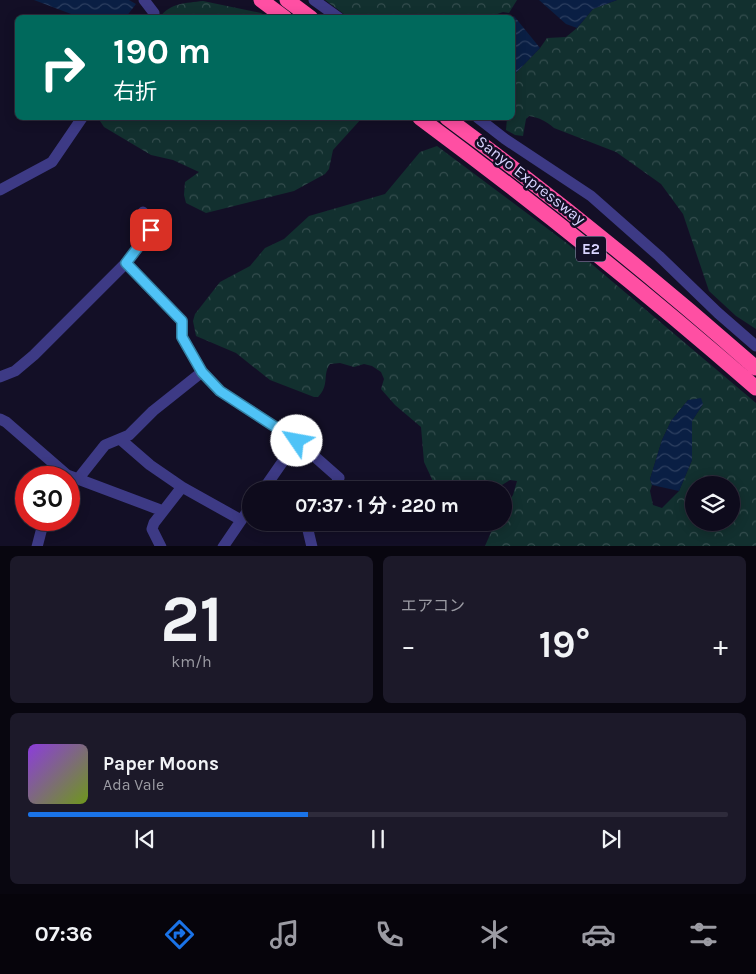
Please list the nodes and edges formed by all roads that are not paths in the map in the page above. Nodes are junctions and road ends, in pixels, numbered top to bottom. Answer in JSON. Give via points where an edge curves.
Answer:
{"nodes":[{"id":1,"x":144,"y":0,"type":"edge"},
{"id":2,"x":261,"y":0,"type":"edge"},
{"id":3,"x":287,"y":0,"type":"edge"},
{"id":4,"x":314,"y":0,"type":"edge"},
{"id":5,"x":153,"y":15,"type":"edge"},
{"id":6,"x":281,"y":15,"type":"edge"},
{"id":7,"x":307,"y":15,"type":"edge"},
{"id":8,"x":335,"y":15,"type":"edge"},
{"id":9,"x":81,"y":120,"type":"edge"},
{"id":10,"x":423,"y":120,"type":"edge"},
{"id":11,"x":450,"y":120,"type":"edge"},
{"id":12,"x":481,"y":120,"type":"edge"},
{"id":13,"x":0,"y":190,"type":"edge"},
{"id":14,"x":143,"y":212,"type":"dead end"},
{"id":15,"x":126,"y":263,"type":"junction"},
{"id":16,"x":756,"y":346,"type":"edge"},
{"id":17,"x":756,"y":368,"type":"edge"},
{"id":18,"x":202,"y":372,"type":"junction"},
{"id":19,"x":0,"y":377,"type":"edge"},
{"id":20,"x":756,"y":388,"type":"edge"},
{"id":21,"x":0,"y":419,"type":"edge"},
{"id":22,"x":120,"y":439,"type":"junction"},
{"id":23,"x":297,"y":441,"type":"junction"},
{"id":24,"x":53,"y":466,"type":"edge"},
{"id":25,"x":80,"y":476,"type":"edge"},
{"id":26,"x":80,"y":480,"type":"edge"},
{"id":27,"x":268,"y":481,"type":"edge"},
{"id":28,"x":338,"y":481,"type":"edge"},
{"id":29,"x":182,"y":487,"type":"junction"},
{"id":30,"x":163,"y":511,"type":"junction"},
{"id":31,"x":241,"y":520,"type":"joint"},
{"id":32,"x":41,"y":531,"type":"edge"},
{"id":33,"x":308,"y":531,"type":"edge"},
{"id":34,"x":37,"y":546,"type":"edge"},
{"id":35,"x":161,"y":546,"type":"edge"},
{"id":36,"x":223,"y":546,"type":"edge"},
{"id":37,"x":312,"y":546,"type":"edge"}],
"edges":[{"from":1,"to":5,"type":"street"},
{"from":2,"to":6,"type":"highway"},
{"from":3,"to":7,"type":"highway"},
{"from":4,"to":8,"type":"street"},
{"from":9,"to":13,"type":"street","via":[[52,162]]},
{"from":10,"to":20,"type":"highway","name":"Sanyo Expressway","number":"E2","via":[[595,251]]},
{"from":11,"to":17,"type":"highway","name":"Sanyo Expressway","number":"E2","via":[[606,240]]},
{"from":12,"to":16,"type":"street","via":[[591,196]]},
{"from":14,"to":15,"type":"street","via":[[151,230]]},
{"from":15,"to":18,"type":"street","via":[[182,321],[182,337]]},
{"from":15,"to":19,"type":"street","via":[[34,355],[15,371]]},
{"from":18,"to":22,"type":"street","via":[[129,435]]},
{"from":18,"to":23,"type":"street","via":[[220,391]]},
{"from":21,"to":24,"type":"street"},
{"from":22,"to":25,"type":"street","via":[[105,444]]},
{"from":22,"to":29,"type":"street"},
{"from":23,"to":27,"type":"street"},
{"from":23,"to":28,"type":"street","via":[[339,478]]},
{"from":26,"to":30,"type":"street"},
{"from":29,"to":30,"type":"street"},
{"from":29,"to":31,"type":"street"},
{"from":30,"to":35,"type":"street","via":[[152,528]]},
{"from":31,"to":36,"type":"street"},
{"from":32,"to":34,"type":"street"},
{"from":33,"to":37,"type":"street"}]}
